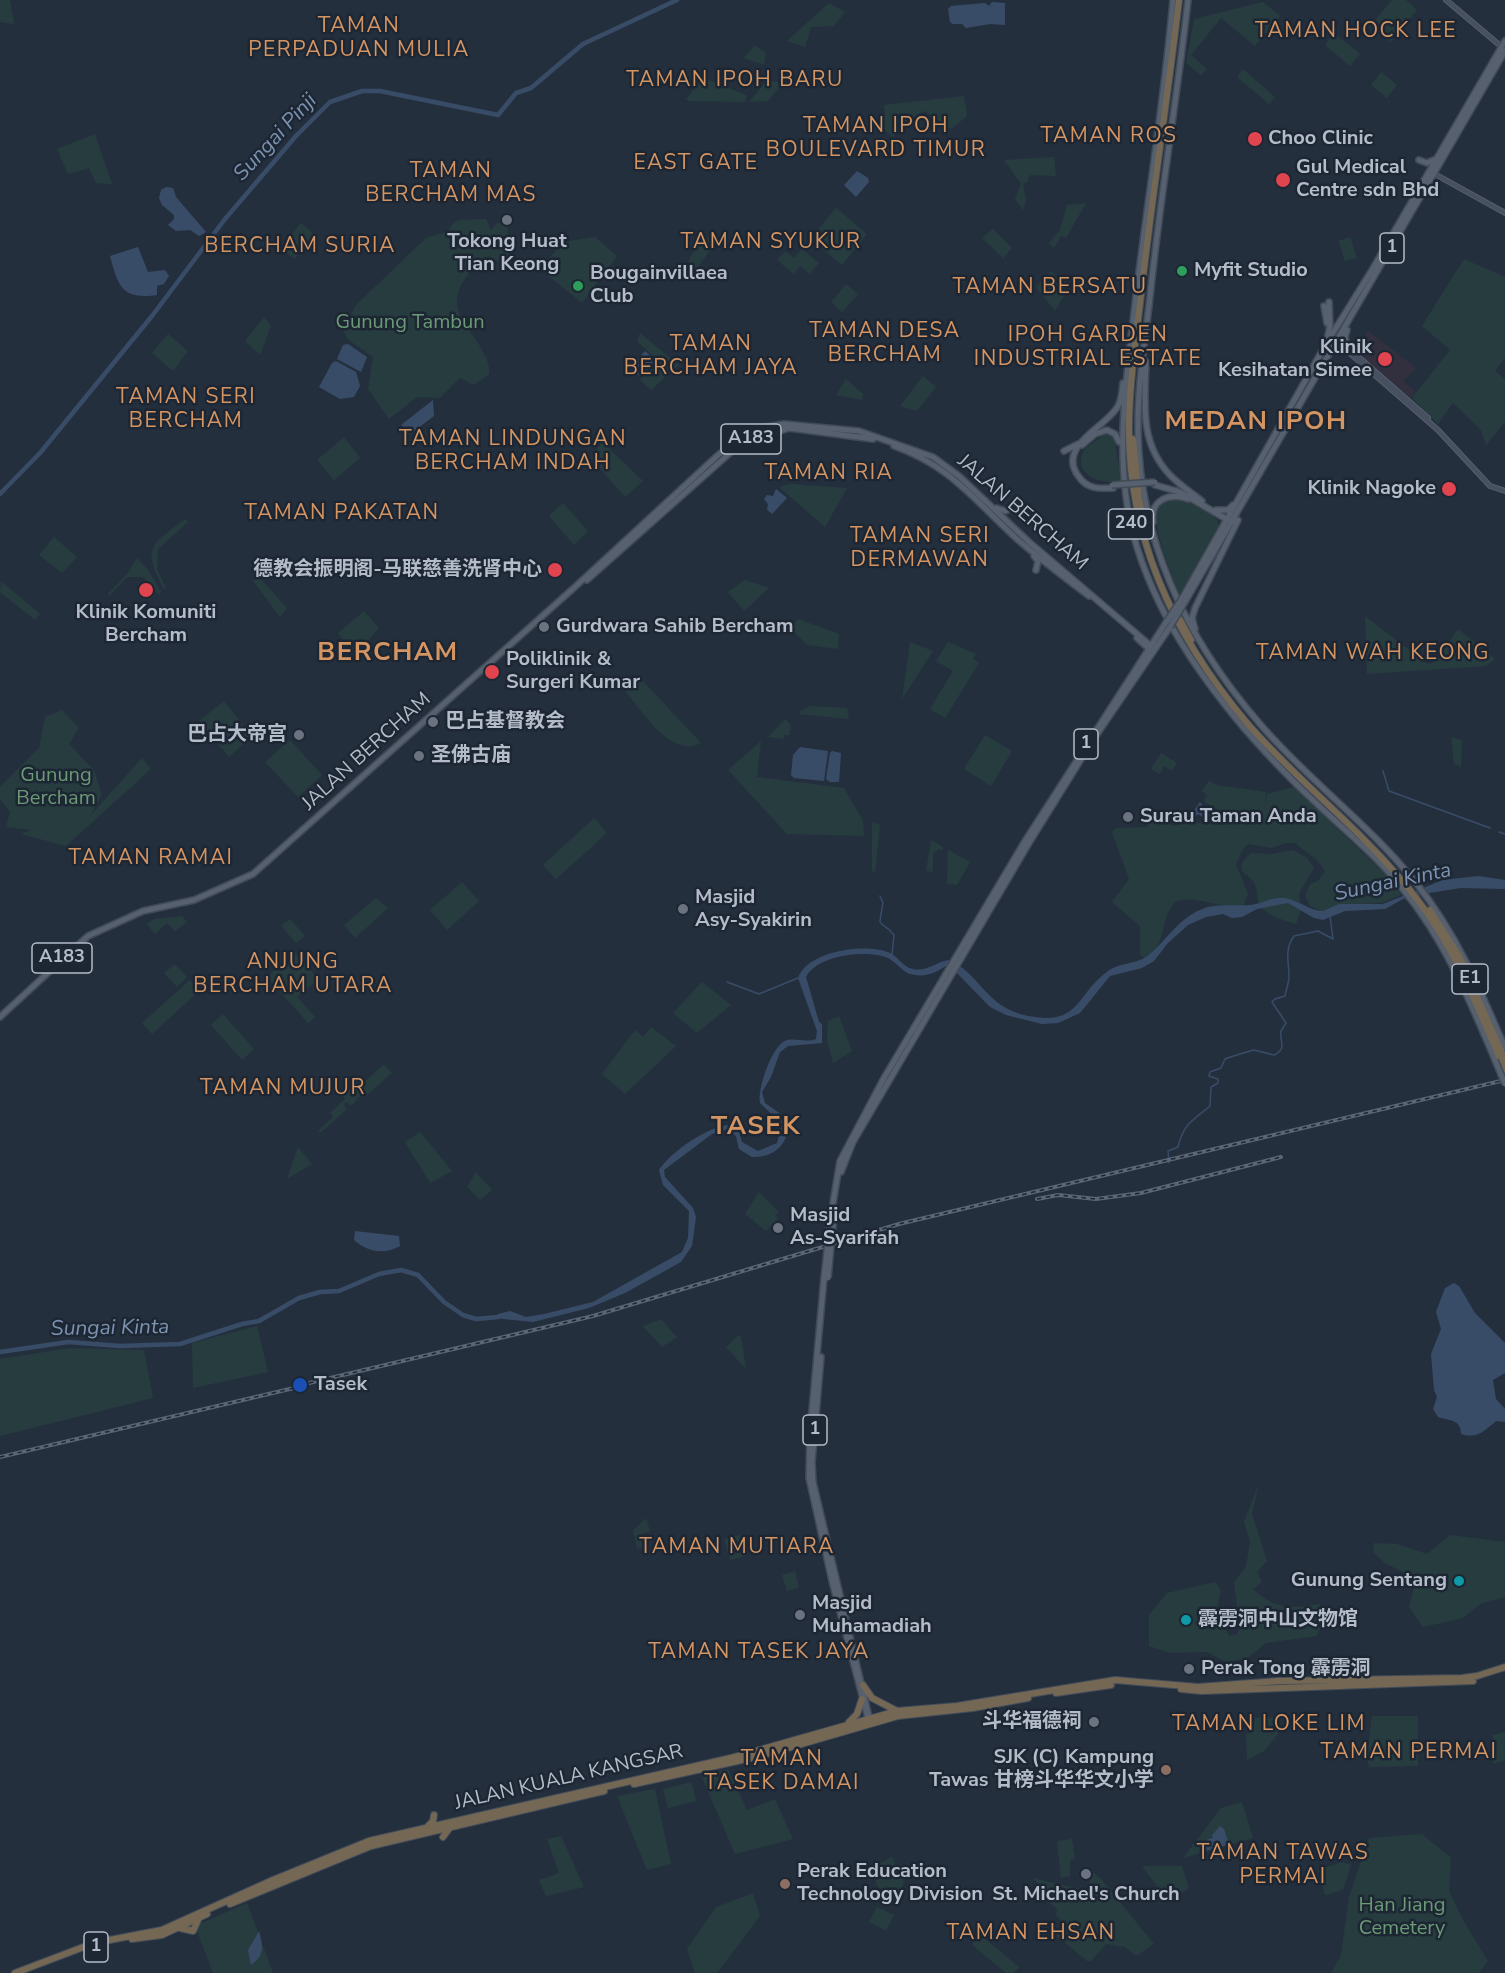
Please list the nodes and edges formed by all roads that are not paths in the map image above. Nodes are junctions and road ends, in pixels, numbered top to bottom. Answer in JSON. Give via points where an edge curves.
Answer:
{"nodes":[{"id":1,"x":1173,"y":0,"type":"edge"},
{"id":2,"x":1181,"y":0,"type":"edge"},
{"id":3,"x":1188,"y":0,"type":"edge"},
{"id":4,"x":1447,"y":0,"type":"edge"},
{"id":5,"x":1171,"y":45,"type":"junction"},
{"id":6,"x":1504,"y":48,"type":"edge"},
{"id":7,"x":1173,"y":69,"type":"junction"},
{"id":8,"x":1437,"y":159,"type":"junction"},
{"id":9,"x":1419,"y":160,"type":"dead end"},
{"id":10,"x":1432,"y":171,"type":"junction"},
{"id":11,"x":1505,"y":212,"type":"edge"},
{"id":12,"x":1327,"y":304,"type":"dead end"},
{"id":13,"x":1349,"y":322,"type":"junction"},
{"id":14,"x":1146,"y":333,"type":"junction"},
{"id":15,"x":1338,"y":339,"type":"junction"},
{"id":16,"x":1326,"y":344,"type":"junction"},
{"id":17,"x":1347,"y":346,"type":"junction"},
{"id":18,"x":1329,"y":354,"type":"junction"},
{"id":19,"x":1129,"y":361,"type":"junction"},
{"id":20,"x":1371,"y":367,"type":"junction"},
{"id":21,"x":1380,"y":379,"type":"junction"},
{"id":22,"x":1302,"y":386,"type":"junction"},
{"id":23,"x":1394,"y":387,"type":"junction"},
{"id":24,"x":1404,"y":400,"type":"junction"},
{"id":25,"x":789,"y":428,"type":"junction"},
{"id":26,"x":754,"y":431,"type":"junction"},
{"id":27,"x":1280,"y":436,"type":"junction"},
{"id":28,"x":1084,"y":438,"type":"junction"},
{"id":29,"x":902,"y":445,"type":"junction"},
{"id":30,"x":1269,"y":445,"type":"junction"},
{"id":31,"x":732,"y":449,"type":"junction"},
{"id":32,"x":1064,"y":452,"type":"dead end"},
{"id":33,"x":1122,"y":455,"type":"junction"},
{"id":34,"x":929,"y":461,"type":"junction"},
{"id":35,"x":702,"y":471,"type":"junction"},
{"id":36,"x":960,"y":476,"type":"junction"},
{"id":37,"x":1112,"y":487,"type":"junction"},
{"id":38,"x":1505,"y":490,"type":"edge"},
{"id":39,"x":687,"y":493,"type":"junction"},
{"id":40,"x":1247,"y":496,"type":"junction"},
{"id":41,"x":1201,"y":502,"type":"junction"},
{"id":42,"x":985,"y":504,"type":"junction"},
{"id":43,"x":1014,"y":507,"type":"dead end"},
{"id":44,"x":1214,"y":511,"type":"junction"},
{"id":45,"x":654,"y":515,"type":"junction"},
{"id":46,"x":1012,"y":515,"type":"dead end"},
{"id":47,"x":1230,"y":517,"type":"junction"},
{"id":48,"x":1007,"y":522,"type":"junction"},
{"id":49,"x":1227,"y":531,"type":"junction"},
{"id":50,"x":1218,"y":536,"type":"junction"},
{"id":51,"x":636,"y":538,"type":"junction"},
{"id":52,"x":1017,"y":538,"type":"junction"},
{"id":53,"x":1029,"y":542,"type":"junction"},
{"id":54,"x":1041,"y":558,"type":"junction"},
{"id":55,"x":1162,"y":564,"type":"junction"},
{"id":56,"x":1041,"y":567,"type":"junction"},
{"id":57,"x":1066,"y":579,"type":"junction"},
{"id":58,"x":1184,"y":598,"type":"junction"},
{"id":59,"x":1118,"y":616,"type":"junction"},
{"id":60,"x":1166,"y":627,"type":"junction"},
{"id":61,"x":1140,"y":641,"type":"junction"},
{"id":62,"x":1150,"y":648,"type":"junction"},
{"id":63,"x":1149,"y":657,"type":"junction"},
{"id":64,"x":1210,"y":659,"type":"junction"},
{"id":65,"x":1137,"y":666,"type":"junction"},
{"id":66,"x":1407,"y":883,"type":"junction"},
{"id":67,"x":1425,"y":906,"type":"junction"},
{"id":68,"x":135,"y":915,"type":"junction"},
{"id":69,"x":957,"y":959,"type":"junction"},
{"id":70,"x":0,"y":1017,"type":"edge"},
{"id":71,"x":1505,"y":1048,"type":"edge"},
{"id":72,"x":1501,"y":1059,"type":"edge"},
{"id":73,"x":1505,"y":1071,"type":"edge"},
{"id":74,"x":1505,"y":1084,"type":"edge"},
{"id":75,"x":826,"y":1278,"type":"junction"},
{"id":76,"x":834,"y":1566,"type":"junction"},
{"id":77,"x":832,"y":1579,"type":"junction"},
{"id":78,"x":838,"y":1586,"type":"junction"},
{"id":79,"x":1505,"y":1669,"type":"edge"},
{"id":80,"x":1440,"y":1678,"type":"junction"},
{"id":81,"x":1431,"y":1683,"type":"junction"},
{"id":82,"x":1449,"y":1683,"type":"junction"},
{"id":83,"x":863,"y":1685,"type":"junction"},
{"id":84,"x":862,"y":1699,"type":"junction"},
{"id":85,"x":967,"y":1706,"type":"junction"},
{"id":86,"x":917,"y":1709,"type":"junction"},
{"id":87,"x":897,"y":1711,"type":"junction"},
{"id":88,"x":947,"y":1711,"type":"junction"},
{"id":89,"x":939,"y":1712,"type":"junction"},
{"id":90,"x":870,"y":1720,"type":"junction"},
{"id":91,"x":844,"y":1726,"type":"junction"},
{"id":92,"x":809,"y":1742,"type":"junction"},
{"id":93,"x":777,"y":1746,"type":"junction"},
{"id":94,"x":769,"y":1751,"type":"junction"},
{"id":95,"x":760,"y":1756,"type":"junction"},
{"id":96,"x":721,"y":1761,"type":"junction"},
{"id":97,"x":448,"y":1824,"type":"junction"},
{"id":98,"x":428,"y":1829,"type":"junction"},
{"id":99,"x":370,"y":1844,"type":"junction"},
{"id":100,"x":352,"y":1850,"type":"junction"},
{"id":101,"x":158,"y":1924,"type":"dead end"},
{"id":102,"x":178,"y":1926,"type":"junction"},
{"id":103,"x":150,"y":1932,"type":"junction"},
{"id":104,"x":15,"y":1973,"type":"edge"},
{"id":105,"x":26,"y":1973,"type":"edge"}],
"edges":[{"from":1,"to":5,"type":"main road"},
{"from":2,"to":5,"type":"highway","number":"E1"},
{"from":2,"to":7,"type":"highway","number":"E1"},
{"from":3,"to":7,"type":"main road","via":[[1183,47]]},
{"from":4,"to":6,"type":"main road"},
{"from":5,"to":7,"type":"highway","number":"E1"},
{"from":6,"to":8,"type":"main road","number":"1"},
{"from":6,"to":10,"type":"main road","number":"1"},
{"from":7,"to":14,"type":"main road"},
{"from":7,"to":19,"type":"main road","number":"240","via":[[1143,230]]},
{"from":7,"to":66,"type":"highway","number":"E1","via":[[1133,411],[1136,472],[1151,549],[1171,604],[1231,698],[1277,752]]},
{"from":8,"to":9,"type":"main road","via":[[1429,163]]},
{"from":8,"to":10,"type":"main road","number":"1"},
{"from":10,"to":11,"type":"main road"},
{"from":10,"to":11,"type":"main road"},
{"from":10,"to":13,"type":"main road","number":"1"},
{"from":10,"to":16,"type":"main road","number":"1"},
{"from":12,"to":16,"type":"main road"},
{"from":13,"to":15,"type":"main road","number":"1"},
{"from":13,"to":17,"type":"main road"},
{"from":14,"to":41,"type":"main road","via":[[1144,413],[1150,443],[1168,474]]},
{"from":14,"to":55,"type":"main road","via":[[1139,446],[1145,498]]},
{"from":15,"to":17,"type":"main road"},
{"from":15,"to":18,"type":"main road","number":"1"},
{"from":15,"to":22,"type":"main road","via":[[1330,344]]},
{"from":16,"to":22,"type":"main road","number":"1"},
{"from":17,"to":20,"type":"main road"},
{"from":18,"to":21,"type":"main road","via":[[1342,346]]},
{"from":18,"to":27,"type":"main road","number":"1"},
{"from":19,"to":28,"type":"main road","via":[[1118,406]]},
{"from":19,"to":33,"type":"main road","number":"240"},
{"from":20,"to":21,"type":"main road"},
{"from":20,"to":23,"type":"main road"},
{"from":21,"to":24,"type":"main road"},
{"from":22,"to":30,"type":"main road","number":"1"},
{"from":23,"to":24,"type":"main road"},
{"from":23,"to":38,"type":"main road","via":[[1443,432],[1491,485]]},
{"from":24,"to":38,"type":"main road","via":[[1488,484]]},
{"from":25,"to":26,"type":"main road"},
{"from":25,"to":31,"type":"main road","name":"JALAN BERCHAM","number":"A183"},
{"from":25,"to":34,"type":"main road","name":"JALAN BERCHAM","number":"A183","via":[[868,437]]},
{"from":26,"to":29,"type":"main road","name":"JALAN BERCHAM","number":"A183","via":[[784,424],[841,428]]},
{"from":26,"to":31,"type":"main road"},
{"from":26,"to":35,"type":"main road","name":"JALAN BERCHAM","number":"A183","via":[[730,445]]},
{"from":27,"to":40,"type":"main road","number":"1"},
{"from":27,"to":47,"type":"main road"},
{"from":28,"to":32,"type":"main road"},
{"from":28,"to":37,"type":"main road","via":[[1075,454],[1076,474],[1088,486]]},
{"from":29,"to":34,"type":"main road"},
{"from":29,"to":36,"type":"main road","name":"JALAN BERCHAM","number":"A183","via":[[930,455]]},
{"from":30,"to":44,"type":"main road","via":[[1231,507]]},
{"from":30,"to":47,"type":"main road","number":"1"},
{"from":31,"to":39,"type":"main road","name":"JALAN BERCHAM","number":"A183"},
{"from":33,"to":37,"type":"main road","via":[[1118,437],[1107,430],[1090,438],[1078,454],[1077,467],[1086,480]]},
{"from":33,"to":66,"type":"main road","number":"240","via":[[1127,505],[1140,557],[1186,652],[1265,752]]},
{"from":34,"to":36,"type":"main road"},
{"from":34,"to":42,"type":"main road","name":"JALAN BERCHAM","number":"A183"},
{"from":35,"to":39,"type":"main road"},
{"from":35,"to":45,"type":"main road","name":"JALAN BERCHAM","number":"A183"},
{"from":36,"to":42,"type":"main road","name":"JALAN BERCHAM","number":"A183"},
{"from":37,"to":41,"type":"main road","bridge":true,"via":[[1155,483],[1177,488]]},
{"from":39,"to":51,"type":"main road","name":"JALAN BERCHAM","number":"A183"},
{"from":40,"to":49,"type":"main road","number":"1"},
{"from":40,"to":64,"type":"main road","via":[[1193,612],[1194,627]]},
{"from":41,"to":44,"type":"main road"},
{"from":41,"to":55,"type":"main road","via":[[1171,496],[1156,504],[1153,518]]},
{"from":42,"to":43,"type":"main road","via":[[1002,511]]},
{"from":42,"to":48,"type":"main road","name":"JALAN BERCHAM","number":"A183"},
{"from":42,"to":52,"type":"main road","name":"JALAN BERCHAM","number":"A183"},
{"from":44,"to":47,"type":"main road"},
{"from":44,"to":50,"type":"main road","via":[[1221,521]]},
{"from":45,"to":51,"type":"main road"},
{"from":45,"to":68,"type":"main road","name":"JALAN BERCHAM","number":"A183","via":[[253,874],[194,900]]},
{"from":46,"to":48,"type":"main road"},
{"from":47,"to":49,"type":"main road"},
{"from":47,"to":50,"type":"main road","number":"1"},
{"from":48,"to":53,"type":"main road","name":"JALAN BERCHAM","number":"A183"},
{"from":48,"to":54,"type":"main road"},
{"from":49,"to":58,"type":"main road","number":"1"},
{"from":50,"to":58,"type":"main road","number":"1"},
{"from":51,"to":68,"type":"main road","name":"JALAN BERCHAM","number":"A183","via":[[255,876],[198,901]]},
{"from":52,"to":54,"type":"main road","name":"JALAN BERCHAM","number":"A183"},
{"from":52,"to":56,"type":"main road","via":[[1037,559],[1036,570]]},
{"from":53,"to":54,"type":"main road"},
{"from":53,"to":59,"type":"main road","name":"JALAN BERCHAM","number":"A183"},
{"from":54,"to":56,"type":"main road"},
{"from":54,"to":57,"type":"main road","name":"JALAN BERCHAM","number":"A183"},
{"from":55,"to":64,"type":"main road","via":[[1180,607]]},
{"from":56,"to":57,"type":"main road","via":[[1046,566]]},
{"from":57,"to":61,"type":"main road","name":"JALAN BERCHAM","number":"A183"},
{"from":58,"to":60,"type":"main road","number":"1","bridge":true},
{"from":59,"to":60,"type":"main road","via":[[1144,637],[1155,637]]},
{"from":59,"to":62,"type":"main road","name":"JALAN BERCHAM","number":"A183"},
{"from":60,"to":62,"type":"main road"},
{"from":60,"to":63,"type":"main road","number":"1"},
{"from":61,"to":62,"type":"main road","name":"JALAN BERCHAM","number":"A183"},
{"from":61,"to":65,"type":"main road","via":[[1144,650]]},
{"from":62,"to":63,"type":"main road"},
{"from":62,"to":65,"type":"main road","number":"1"},
{"from":63,"to":69,"type":"main road","number":"1"},
{"from":64,"to":66,"type":"main road","via":[[1273,740]]},
{"from":65,"to":69,"type":"main road","number":"1","via":[[1031,832]]},
{"from":66,"to":67,"type":"highway","number":"E1"},
{"from":67,"to":71,"type":"main road","via":[[1466,959]]},
{"from":67,"to":72,"type":"highway","number":"E1","via":[[1459,956]]},
{"from":68,"to":70,"type":"main road","name":"JALAN BERCHAM","number":"A183","via":[[81,941]]},
{"from":69,"to":75,"type":"main road","number":"1","bridge":true,"via":[[846,1148],[836,1178]]},
{"from":72,"to":73,"type":"highway","number":"E1"},
{"from":72,"to":74,"type":"main road","bridge":true},
{"from":75,"to":76,"type":"main road","number":"1","via":[[812,1462]]},
{"from":75,"to":77,"type":"main road","number":"1","via":[[808,1461]]},
{"from":76,"to":77,"type":"main road"},
{"from":76,"to":78,"type":"main road","number":"1"},
{"from":77,"to":78,"type":"main road"},
{"from":77,"to":84,"type":"main road","number":"1"},
{"from":78,"to":83,"type":"main road","number":"1"},
{"from":79,"to":80,"type":"highway","name":"JALAN KUALA KANGSAR","via":[[1477,1676]]},
{"from":79,"to":82,"type":"highway","name":"JALAN KUALA KANGSAR","via":[[1478,1680]]},
{"from":80,"to":81,"type":"highway"},
{"from":80,"to":82,"type":"highway"},
{"from":80,"to":85,"type":"highway","name":"JALAN KUALA KANGSAR","via":[[1198,1687],[1115,1680]]},
{"from":81,"to":82,"type":"highway","name":"JALAN KUALA KANGSAR"},
{"from":81,"to":85,"type":"highway","name":"JALAN KUALA KANGSAR","via":[[1202,1691],[1114,1684]]},
{"from":83,"to":87,"type":"highway","via":[[872,1698]]},
{"from":83,"to":90,"type":"main road","number":"1"},
{"from":84,"to":90,"type":"main road","number":"1"},
{"from":84,"to":91,"type":"highway","via":[[857,1714]]},
{"from":85,"to":86,"type":"highway","name":"JALAN KUALA KANGSAR"},
{"from":85,"to":88,"type":"highway","name":"JALAN KUALA KANGSAR"},
{"from":85,"to":89,"type":"highway","via":[[948,1717]]},
{"from":86,"to":87,"type":"highway","name":"JALAN KUALA KANGSAR"},
{"from":86,"to":88,"type":"highway"},
{"from":87,"to":90,"type":"highway","name":"JALAN KUALA KANGSAR"},
{"from":88,"to":89,"type":"highway","name":"JALAN KUALA KANGSAR"},
{"from":89,"to":90,"type":"highway","name":"JALAN KUALA KANGSAR"},
{"from":90,"to":91,"type":"highway","name":"JALAN KUALA KANGSAR"},
{"from":90,"to":92,"type":"highway","name":"JALAN KUALA KANGSAR","number":"1"},
{"from":91,"to":93,"type":"highway","name":"JALAN KUALA KANGSAR"},
{"from":92,"to":93,"type":"highway"},
{"from":92,"to":94,"type":"highway","name":"JALAN KUALA KANGSAR","number":"1"},
{"from":93,"to":94,"type":"highway"},
{"from":94,"to":95,"type":"highway","name":"JALAN KUALA KANGSAR","number":"1"},
{"from":94,"to":96,"type":"highway","name":"JALAN KUALA KANGSAR","number":"1"},
{"from":95,"to":96,"type":"highway"},
{"from":95,"to":97,"type":"highway","name":"JALAN KUALA KANGSAR","number":"1"},
{"from":96,"to":97,"type":"highway","name":"JALAN KUALA KANGSAR","number":"1"},
{"from":97,"to":98,"type":"highway","name":"JALAN KUALA KANGSAR","number":"1"},
{"from":97,"to":98,"type":"highway","via":[[441,1838]]},
{"from":97,"to":98,"type":"highway","via":[[436,1814]]},
{"from":98,"to":99,"type":"highway","name":"JALAN KUALA KANGSAR","number":"1"},
{"from":99,"to":100,"type":"highway","name":"JALAN KUALA KANGSAR","number":"1"},
{"from":99,"to":100,"type":"highway","name":"JALAN KUALA KANGSAR","number":"1"},
{"from":99,"to":100,"type":"highway","via":[[364,1854]]},
{"from":100,"to":102,"type":"highway","name":"JALAN KUALA KANGSAR","number":"1"},
{"from":100,"to":102,"type":"highway","name":"JALAN KUALA KANGSAR","number":"1"},
{"from":101,"to":103,"type":"highway"},
{"from":102,"to":103,"type":"highway","name":"JALAN KUALA KANGSAR","number":"1"},
{"from":102,"to":105,"type":"highway","name":"JALAN KUALA KANGSAR","number":"1","via":[[155,1937],[98,1946]]},
{"from":103,"to":104,"type":"highway","name":"JALAN KUALA KANGSAR","number":"1","via":[[94,1943]]}]}
